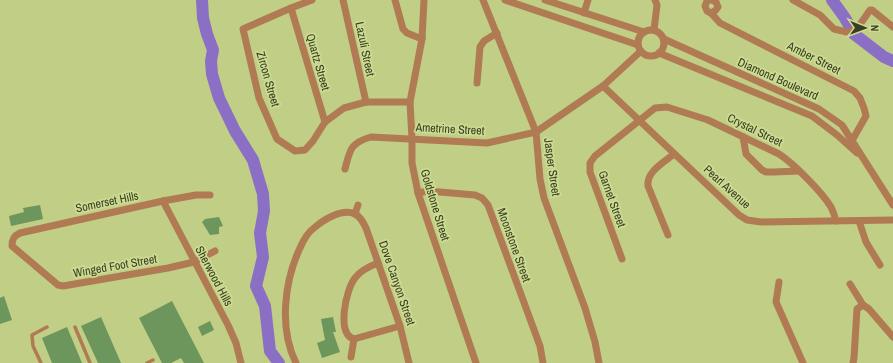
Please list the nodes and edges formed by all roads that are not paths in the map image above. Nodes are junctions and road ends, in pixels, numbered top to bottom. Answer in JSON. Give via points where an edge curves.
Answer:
{"nodes":[{"id":1,"x":312,"y":0,"type":"edge"},
{"id":2,"x":343,"y":0,"type":"edge"},
{"id":3,"x":395,"y":0,"type":"edge"},
{"id":4,"x":424,"y":0,"type":"edge"},
{"id":5,"x":483,"y":0,"type":"edge"},
{"id":6,"x":505,"y":0,"type":"edge"},
{"id":7,"x":545,"y":0,"type":"edge"},
{"id":8,"x":588,"y":0,"type":"edge"},
{"id":9,"x":655,"y":0,"type":"edge"},
{"id":10,"x":711,"y":0,"type":"edge"},
{"id":11,"x":793,"y":0,"type":"edge"},
{"id":12,"x":291,"y":8,"type":"junction"},
{"id":13,"x":584,"y":13,"type":"junction"},
{"id":14,"x":891,"y":25,"type":"edge"},
{"id":15,"x":654,"y":30,"type":"junction"},
{"id":16,"x":644,"y":32,"type":"junction"},
{"id":17,"x":497,"y":33,"type":"junction"},
{"id":18,"x":422,"y":39,"type":"junction"},
{"id":19,"x":664,"y":39,"type":"junction"},
{"id":20,"x":640,"y":48,"type":"junction"},
{"id":21,"x":659,"y":53,"type":"junction"},
{"id":22,"x":477,"y":83,"type":"dead end"},
{"id":23,"x":603,"y":86,"type":"junction"},
{"id":24,"x":366,"y":102,"type":"junction"},
{"id":25,"x":410,"y":102,"type":"junction"},
{"id":26,"x":639,"y":120,"type":"junction"},
{"id":27,"x":325,"y":122,"type":"junction"},
{"id":28,"x":536,"y":132,"type":"junction"},
{"id":29,"x":743,"y":137,"type":"junction"},
{"id":30,"x":412,"y":138,"type":"junction"},
{"id":31,"x":851,"y":144,"type":"junction"},
{"id":32,"x":674,"y":154,"type":"junction"},
{"id":33,"x":345,"y":169,"type":"dead end"},
{"id":34,"x":799,"y":171,"type":"junction"},
{"id":35,"x":418,"y":193,"type":"junction"},
{"id":36,"x":210,"y":195,"type":"dead end"},
{"id":37,"x":163,"y":201,"type":"junction"},
{"id":38,"x":358,"y":204,"type":"dead end"},
{"id":39,"x":893,"y":204,"type":"edge"},
{"id":40,"x":355,"y":214,"type":"junction"},
{"id":41,"x":893,"y":220,"type":"edge"},
{"id":42,"x":859,"y":221,"type":"junction"},
{"id":43,"x":836,"y":222,"type":"junction"},
{"id":44,"x":668,"y":235,"type":"dead end"},
{"id":45,"x":12,"y":240,"type":"joint"},
{"id":46,"x":215,"y":251,"type":"dead end"},
{"id":47,"x":622,"y":259,"type":"dead end"},
{"id":48,"x":194,"y":262,"type":"junction"},
{"id":49,"x":378,"y":262,"type":"junction"},
{"id":50,"x":880,"y":265,"type":"dead end"},
{"id":51,"x":779,"y":282,"type":"dead end"},
{"id":52,"x":850,"y":284,"type":"dead end"},
{"id":53,"x":863,"y":305,"type":"junction"},
{"id":54,"x":400,"y":326,"type":"junction"},
{"id":55,"x":47,"y":327,"type":"dead end"},
{"id":56,"x":75,"y":327,"type":"dead end"},
{"id":57,"x":893,"y":337,"type":"edge"},
{"id":58,"x":354,"y":339,"type":"junction"},
{"id":59,"x":351,"y":357,"type":"dead end"},
{"id":60,"x":153,"y":360,"type":"dead end"},
{"id":61,"x":41,"y":363,"type":"edge"},
{"id":62,"x":90,"y":363,"type":"edge"},
{"id":63,"x":147,"y":363,"type":"edge"},
{"id":64,"x":241,"y":363,"type":"edge"},
{"id":65,"x":296,"y":363,"type":"edge"},
{"id":66,"x":409,"y":363,"type":"edge"},
{"id":67,"x":476,"y":363,"type":"edge"},
{"id":68,"x":543,"y":363,"type":"edge"},
{"id":69,"x":599,"y":363,"type":"edge"},
{"id":70,"x":803,"y":363,"type":"edge"},
{"id":71,"x":853,"y":363,"type":"edge"}],
"edges":[{"from":1,"to":12,"type":"street"},
{"from":2,"to":24,"type":"street","name":"Lazuli Street"},
{"from":3,"to":18,"type":"street","via":[[403,29]]},
{"from":4,"to":18,"type":"street","name":"Goldstone Street"},
{"from":5,"to":17,"type":"street","name":"Jasper Street"},
{"from":6,"to":20,"type":"street"},
{"from":7,"to":13,"type":"street"},
{"from":8,"to":13,"type":"street"},
{"from":9,"to":15,"type":"street","via":[[657,5]]},
{"from":10,"to":31,"type":"street","name":"Amber Street","via":[[707,1],[705,6],[720,23],[854,91],[860,98],[866,116]]},
{"from":11,"to":14,"type":"street","via":[[820,15],[834,29],[850,32],[870,10]]},
{"from":12,"to":27,"type":"street","name":"Quartz Street"},
{"from":12,"to":27,"type":"street","name":"Zircon Street","via":[[243,29],[260,98],[277,139],[295,151],[305,150]]},
{"from":13,"to":16,"type":"street"},
{"from":15,"to":16,"type":"street"},
{"from":15,"to":19,"type":"street"},
{"from":16,"to":20,"type":"street","via":[[639,38]]},
{"from":17,"to":22,"type":"street","via":[[484,41],[480,47]]},
{"from":17,"to":28,"type":"street","name":"Jasper Street"},
{"from":18,"to":25,"type":"street","name":"Goldstone Street"},
{"from":19,"to":21,"type":"street"},
{"from":19,"to":31,"type":"street","name":"Diamond Boulevard","via":[[819,109],[842,125]]},
{"from":20,"to":21,"type":"street","via":[[648,55]]},
{"from":20,"to":23,"type":"street","name":"Ametrine Street"},
{"from":21,"to":31,"type":"street","name":"Diamond Boulevard","via":[[812,116]]},
{"from":23,"to":26,"type":"street","name":"Pearl Avenue"},
{"from":23,"to":28,"type":"street","name":"Ametrine Street"},
{"from":24,"to":25,"type":"street"},
{"from":24,"to":27,"type":"street","via":[[344,108]]},
{"from":25,"to":30,"type":"street","name":"Goldstone Street"},
{"from":26,"to":29,"type":"street","name":"Crystal Street","via":[[655,108],[667,106],[708,120]]},
{"from":26,"to":32,"type":"street","name":"Pearl Avenue"},
{"from":26,"to":47,"type":"street","name":"Garnet Street","via":[[590,163],[590,172]]},
{"from":28,"to":30,"type":"street","name":"Ametrine Street","via":[[487,143]]},
{"from":28,"to":69,"type":"street","name":"Jasper Street","via":[[544,198],[585,308]]},
{"from":29,"to":34,"type":"street","name":"Crystal Street","via":[[788,159]]},
{"from":29,"to":34,"type":"street","via":[[746,154],[762,170]]},
{"from":30,"to":33,"type":"street","name":"Ametrine Street","via":[[371,137],[359,140],[350,150]]},
{"from":30,"to":35,"type":"street","name":"Goldstone Street","via":[[412,162]]},
{"from":31,"to":39,"type":"street","name":"Diamond Boulevard"},
{"from":32,"to":43,"type":"street","name":"Pearl Avenue","via":[[738,215],[747,220]]},
{"from":32,"to":44,"type":"street","via":[[647,180]]},
{"from":34,"to":43,"type":"street","name":"Crystal Street","via":[[826,200]]},
{"from":35,"to":67,"type":"street","name":"Goldstone Street"},
{"from":35,"to":68,"type":"street","name":"Moonstone Street","via":[[428,191],[475,195],[488,205],[540,346]]},
{"from":36,"to":37,"type":"street","name":"Somerset Hills"},
{"from":37,"to":45,"type":"street","name":"Somerset Hills","via":[[20,233]]},
{"from":37,"to":48,"type":"street","name":"Sherwood Hills"},
{"from":38,"to":40,"type":"street"},
{"from":40,"to":49,"type":"street","name":"Dove Canyon Street","via":[[362,218]]},
{"from":40,"to":65,"type":"street","via":[[339,214],[320,223],[306,236],[300,248],[291,272],[285,310],[287,339]]},
{"from":41,"to":42,"type":"street","name":"Pearl Avenue"},
{"from":42,"to":43,"type":"street","name":"Pearl Avenue"},
{"from":42,"to":50,"type":"street","via":[[866,242]]},
{"from":45,"to":48,"type":"street","name":"Winged Foot Street","via":[[12,246],[16,250],[58,285],[63,286]]},
{"from":46,"to":48,"type":"street","name":"Winged Foot Street"},
{"from":48,"to":64,"type":"street","name":"Sherwood Hills","via":[[228,325]]},
{"from":49,"to":54,"type":"street","name":"Dove Canyon Street"},
{"from":49,"to":58,"type":"street","via":[[356,276],[348,291],[344,311],[345,328],[346,334]]},
{"from":51,"to":70,"type":"street","via":[[776,302]]},
{"from":52,"to":53,"type":"street"},
{"from":53,"to":57,"type":"street"},
{"from":53,"to":71,"type":"street","via":[[857,309]]},
{"from":54,"to":58,"type":"street"},
{"from":54,"to":66,"type":"street","name":"Dove Canyon Street"},
{"from":55,"to":61,"type":"lane","via":[[32,335],[33,346]]},
{"from":56,"to":62,"type":"lane"},
{"from":58,"to":59,"type":"street"},
{"from":60,"to":63,"type":"lane"}]}
